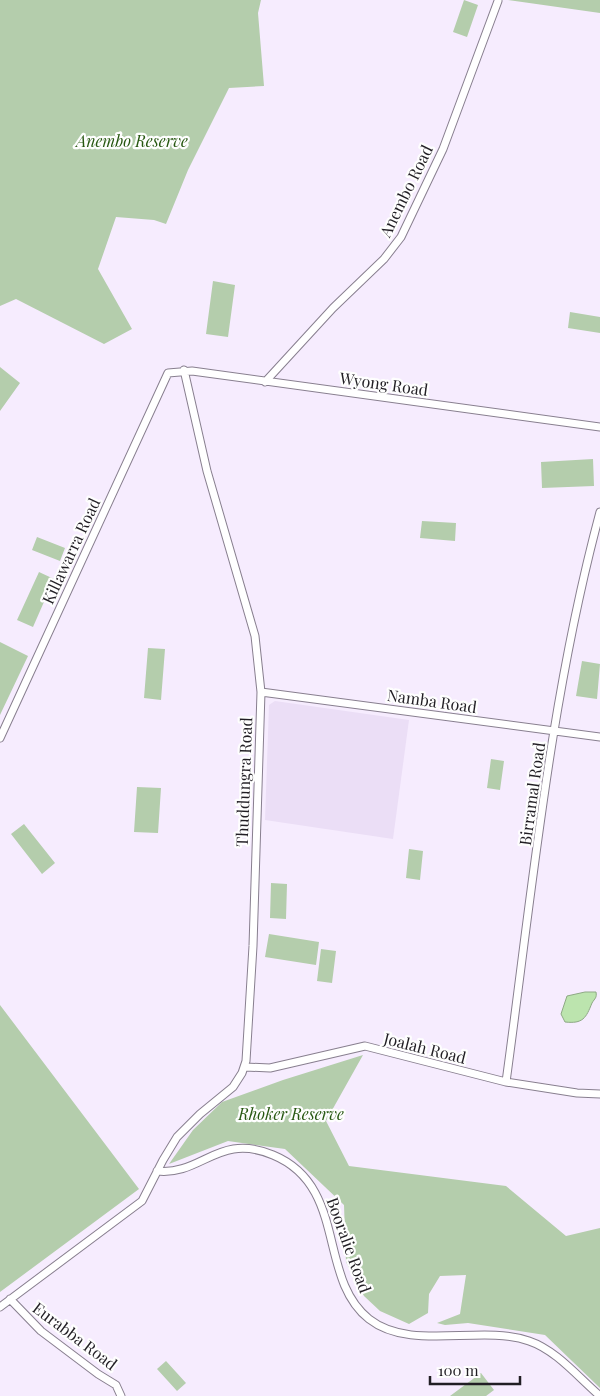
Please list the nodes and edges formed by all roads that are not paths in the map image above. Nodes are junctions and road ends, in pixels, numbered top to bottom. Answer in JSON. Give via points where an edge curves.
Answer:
{"nodes":[{"id":1,"x":498,"y":1,"type":"edge"},
{"id":2,"x":184,"y":370,"type":"junction"},
{"id":3,"x":166,"y":375,"type":"joint"},
{"id":4,"x":265,"y":382,"type":"junction"},
{"id":5,"x":600,"y":427,"type":"edge"},
{"id":6,"x":600,"y":512,"type":"edge"},
{"id":7,"x":261,"y":692,"type":"junction"},
{"id":8,"x":555,"y":731,"type":"junction"},
{"id":9,"x":600,"y":737,"type":"edge"},
{"id":10,"x":0,"y":738,"type":"edge"},
{"id":11,"x":245,"y":1067,"type":"junction"},
{"id":12,"x":506,"y":1082,"type":"junction"},
{"id":13,"x":600,"y":1094,"type":"edge"},
{"id":14,"x":158,"y":1171,"type":"junction"},
{"id":15,"x":10,"y":1300,"type":"junction"},
{"id":16,"x":0,"y":1307,"type":"edge"},
{"id":17,"x":121,"y":1396,"type":"edge"},
{"id":18,"x":600,"y":1396,"type":"edge"}],
"edges":[{"from":1,"to":4,"type":"street","name":"Anembo Road","via":[[443,149],[401,237],[384,259],[326,315]]},
{"from":2,"to":3,"type":"street","name":"Wyong Road"},
{"from":2,"to":4,"type":"street","name":"Wyong Road"},
{"from":2,"to":7,"type":"street","name":"Thuddungra Road","via":[[207,471],[255,636]]},
{"from":3,"to":10,"type":"street","name":"Killawarra Road"},
{"from":4,"to":5,"type":"street","name":"Wyong Road"},
{"from":6,"to":8,"type":"street","name":"Birramal Road","via":[[571,630]]},
{"from":7,"to":8,"type":"street","name":"Namba Road"},
{"from":7,"to":11,"type":"street","name":"Thuddungra Road"},
{"from":8,"to":9,"type":"street","name":"Namba Road"},
{"from":8,"to":12,"type":"street","name":"Birramal Road"},
{"from":11,"to":12,"type":"street","name":"Joalah Road","via":[[270,1068],[365,1046]]},
{"from":11,"to":14,"type":"street","name":"Thuddungra Road","via":[[233,1087],[183,1131]]},
{"from":12,"to":13,"type":"street","name":"Joalah Road"},
{"from":14,"to":15,"type":"street","via":[[137,1206]]},
{"from":14,"to":18,"type":"street","name":"Booralie Road","via":[[176,1172],[214,1153],[235,1149],[255,1150],[283,1160],[300,1172],[315,1192],[323,1208],[348,1292],[369,1319],[398,1332],[420,1335],[500,1334],[528,1340],[550,1352]]},
{"from":15,"to":16,"type":"street"},
{"from":15,"to":17,"type":"street","name":"Eurabba Road","via":[[41,1331],[116,1385]]}]}
